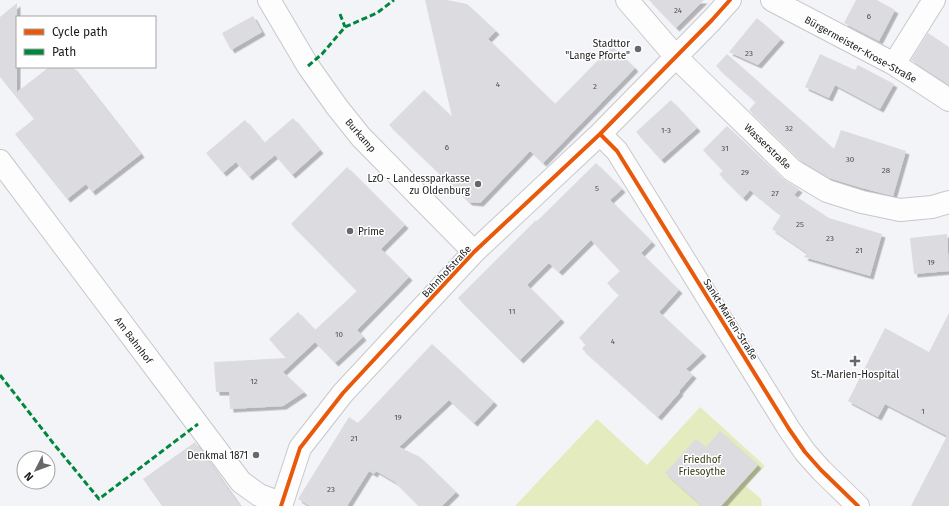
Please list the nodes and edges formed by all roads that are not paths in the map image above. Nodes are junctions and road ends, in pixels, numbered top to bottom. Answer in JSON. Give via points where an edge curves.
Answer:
{"nodes":[{"id":1,"x":268,"y":0,"type":"edge"},
{"id":2,"x":628,"y":0,"type":"edge"},
{"id":3,"x":730,"y":0,"type":"edge"},
{"id":4,"x":772,"y":0,"type":"edge"},
{"id":5,"x":934,"y":0,"type":"edge"},
{"id":6,"x":676,"y":57,"type":"junction"},
{"id":7,"x":894,"y":64,"type":"junction"},
{"id":8,"x":949,"y":100,"type":"edge"},
{"id":9,"x":600,"y":134,"type":"junction"},
{"id":10,"x":0,"y":161,"type":"edge"},
{"id":11,"x":949,"y":202,"type":"edge"},
{"id":12,"x":474,"y":252,"type":"junction"},
{"id":13,"x":281,"y":505,"type":"edge"},
{"id":14,"x":858,"y":506,"type":"edge"}],
"edges":[{"from":1,"to":12,"type":"street","name":"Burkamp","via":[[308,66],[361,137]]},
{"from":2,"to":6,"type":"street","name":"Wasserstraße"},
{"from":3,"to":6,"type":"street","name":"Bahnhofstraße"},
{"from":4,"to":7,"type":"street","name":"Bürgermeister-Krose-Straße"},
{"from":5,"to":7,"type":"street"},
{"from":6,"to":9,"type":"street","name":"Bahnhofstraße"},
{"from":6,"to":11,"type":"street","name":"Wasserstraße","via":[[792,170],[827,191],[900,210],[932,207]]},
{"from":7,"to":8,"type":"street","name":"Bürgermeister-Krose-Straße"},
{"from":9,"to":12,"type":"street","name":"Bahnhofstraße"},
{"from":9,"to":14,"type":"street","name":"Sankt-Marien-Straße","via":[[617,151],[789,429],[809,456]]},
{"from":10,"to":13,"type":"street","name":"Am Bahnhof","via":[[241,482],[259,495]]},
{"from":12,"to":13,"type":"street","name":"Bahnhofstraße","via":[[343,393],[300,448]]}]}
